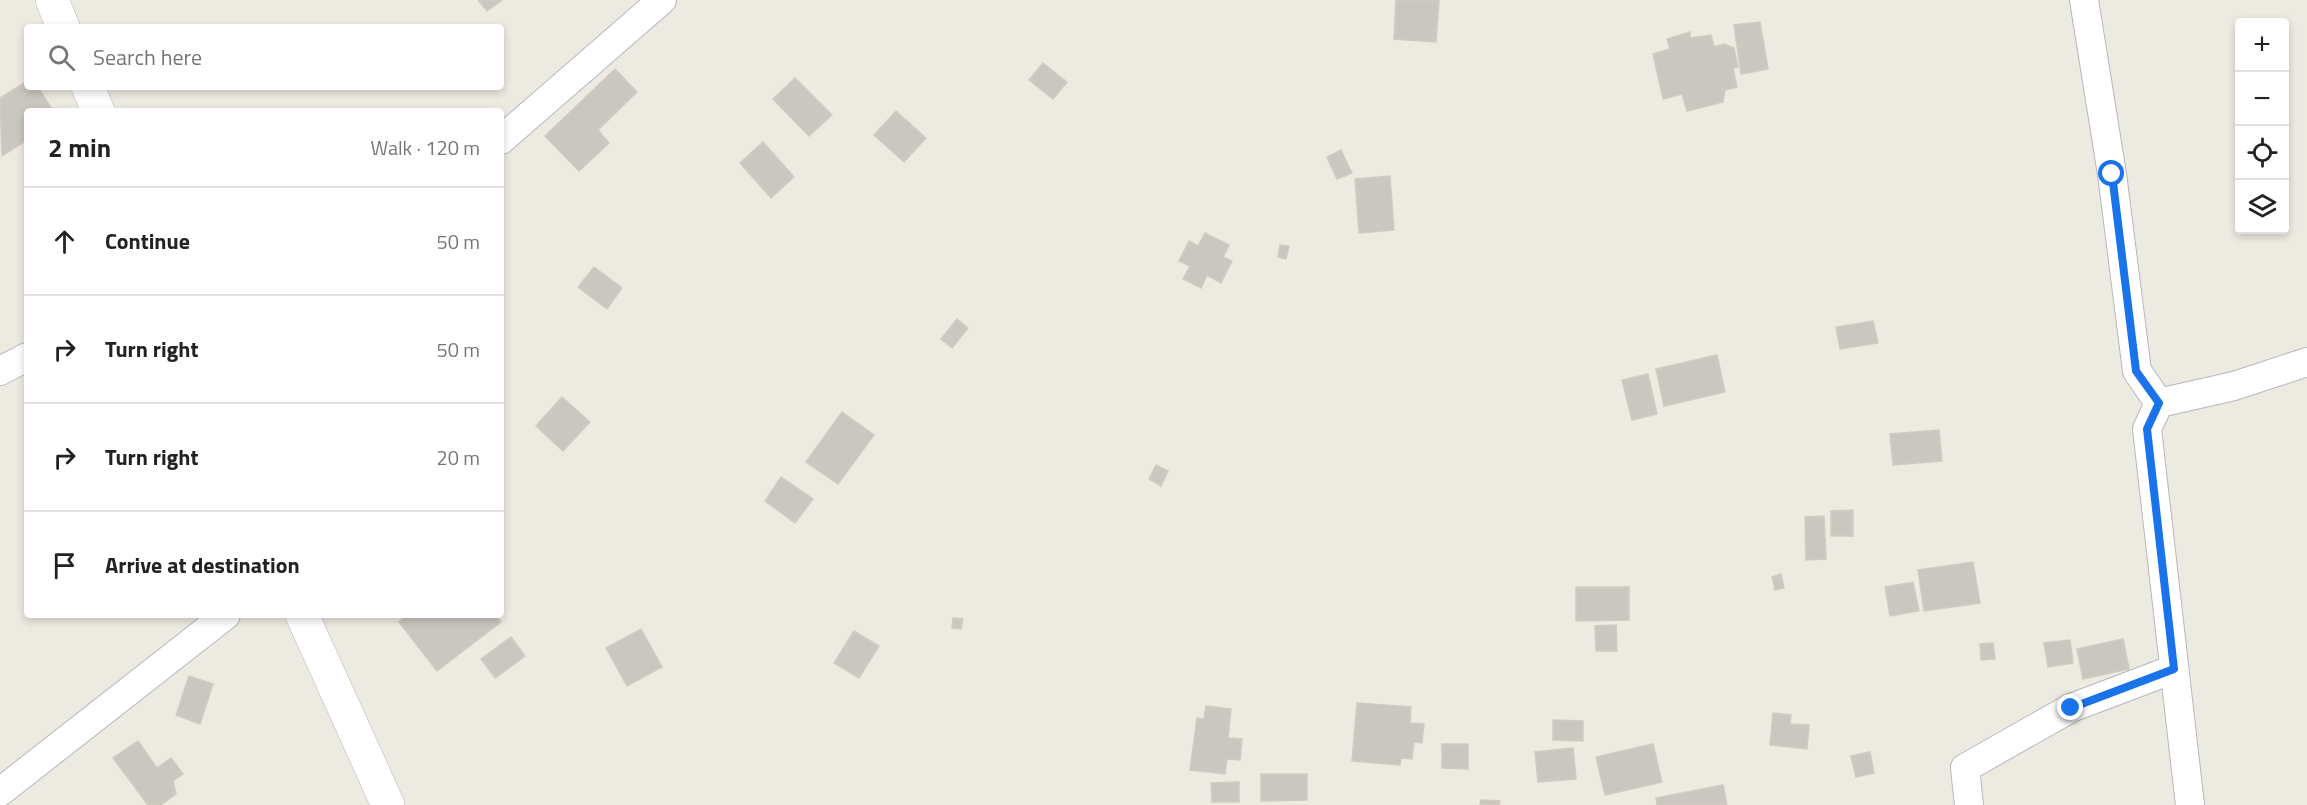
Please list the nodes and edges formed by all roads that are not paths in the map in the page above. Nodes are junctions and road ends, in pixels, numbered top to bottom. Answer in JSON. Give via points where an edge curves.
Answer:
{"nodes":[{"id":1,"x":52,"y":0,"type":"edge"},
{"id":2,"x":662,"y":0,"type":"edge"},
{"id":3,"x":2084,"y":0,"type":"edge"},
{"id":4,"x":62,"y":24,"type":"edge"},
{"id":5,"x":89,"y":90,"type":"edge"},
{"id":6,"x":97,"y":108,"type":"edge"},
{"id":7,"x":504,"y":137,"type":"edge"},
{"id":8,"x":24,"y":359,"type":"edge"},
{"id":9,"x":2307,"y":362,"type":"edge"},
{"id":10,"x":0,"y":371,"type":"edge"},
{"id":11,"x":2159,"y":403,"type":"junction"},
{"id":12,"x":222,"y":618,"type":"edge"},
{"id":13,"x":303,"y":618,"type":"edge"},
{"id":14,"x":2174,"y":669,"type":"junction"},
{"id":15,"x":0,"y":792,"type":"edge"},
{"id":16,"x":388,"y":805,"type":"edge"},
{"id":17,"x":1969,"y":805,"type":"edge"},
{"id":18,"x":2190,"y":805,"type":"edge"}],
"edges":[{"from":1,"to":4,"type":"street"},
{"from":2,"to":7,"type":"street"},
{"from":3,"to":11,"type":"street","via":[[2112,174],[2136,371]]},
{"from":5,"to":6,"type":"street"},
{"from":8,"to":10,"type":"street"},
{"from":9,"to":11,"type":"street","via":[[2234,386]]},
{"from":11,"to":14,"type":"street","via":[[2147,429]]},
{"from":12,"to":15,"type":"street"},
{"from":13,"to":16,"type":"street"},
{"from":14,"to":17,"type":"street","via":[[2071,708],[1965,768]]},
{"from":14,"to":18,"type":"street"}]}
